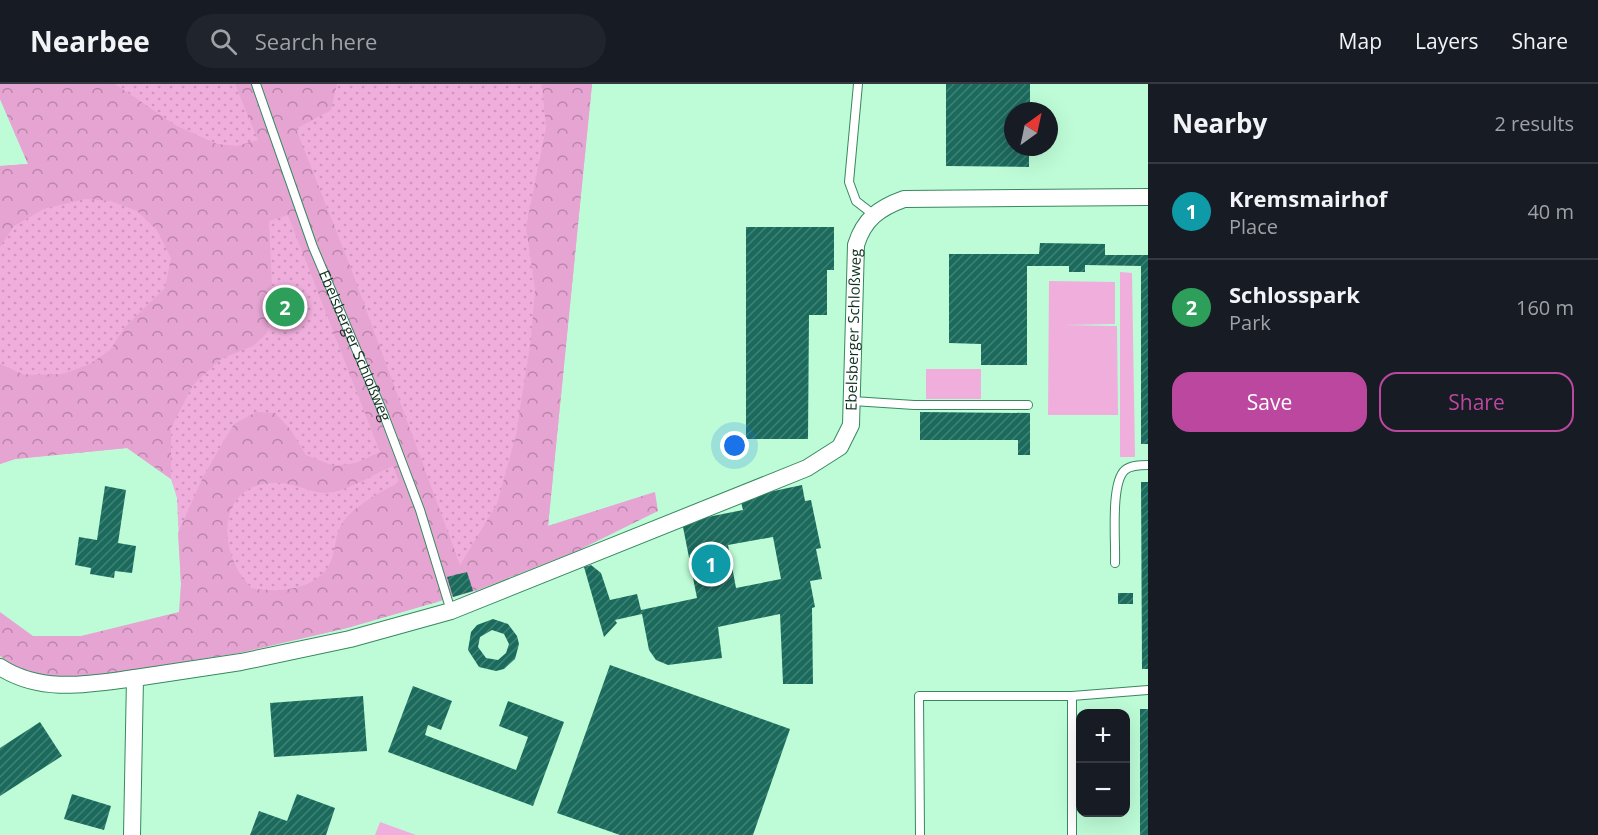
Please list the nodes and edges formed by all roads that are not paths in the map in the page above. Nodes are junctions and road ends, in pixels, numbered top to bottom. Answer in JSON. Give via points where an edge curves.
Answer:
{"nodes":[{"id":1,"x":256,"y":84,"type":"edge"},
{"id":2,"x":858,"y":84,"type":"edge"},
{"id":3,"x":1148,"y":197,"type":"edge"},
{"id":4,"x":874,"y":214,"type":"junction"},
{"id":5,"x":853,"y":401,"type":"junction"},
{"id":6,"x":1028,"y":405,"type":"dead end"},
{"id":7,"x":1148,"y":465,"type":"edge"},
{"id":8,"x":1116,"y":563,"type":"dead end"},
{"id":9,"x":451,"y":611,"type":"junction"},
{"id":10,"x":0,"y":667,"type":"edge"},
{"id":11,"x":135,"y":678,"type":"junction"},
{"id":12,"x":1148,"y":690,"type":"edge"},
{"id":13,"x":1072,"y":696,"type":"junction"},
{"id":14,"x":132,"y":835,"type":"edge"},
{"id":15,"x":920,"y":835,"type":"edge"},
{"id":16,"x":1072,"y":835,"type":"edge"}],
"edges":[{"from":1,"to":9,"type":"lane","name":"Ebelsberger Schloßweg","via":[[313,248],[420,510]]},
{"from":2,"to":4,"type":"lane","via":[[849,182],[856,201]]},
{"from":3,"to":4,"type":"street","name":"Ebelsberger Schloßweg","via":[[904,199]]},
{"from":4,"to":5,"type":"street","name":"Ebelsberger Schloßweg","via":[[861,229],[856,245]]},
{"from":5,"to":6,"type":"lane"},
{"from":5,"to":9,"type":"street","name":"Ebelsberger Schloßweg","via":[[851,425],[840,447],[807,468]]},
{"from":7,"to":8,"type":"lane","via":[[1125,470],[1119,481]]},
{"from":9,"to":11,"type":"street","name":"Ebelsberger Schloßweg","via":[[350,639],[252,660]]},
{"from":10,"to":11,"type":"street","name":"Ebelsberger Schloßweg","via":[[39,684],[84,685]]},
{"from":11,"to":14,"type":"street"},
{"from":12,"to":13,"type":"lane"},
{"from":13,"to":15,"type":"lane","via":[[919,696]]},
{"from":13,"to":16,"type":"lane"}]}
